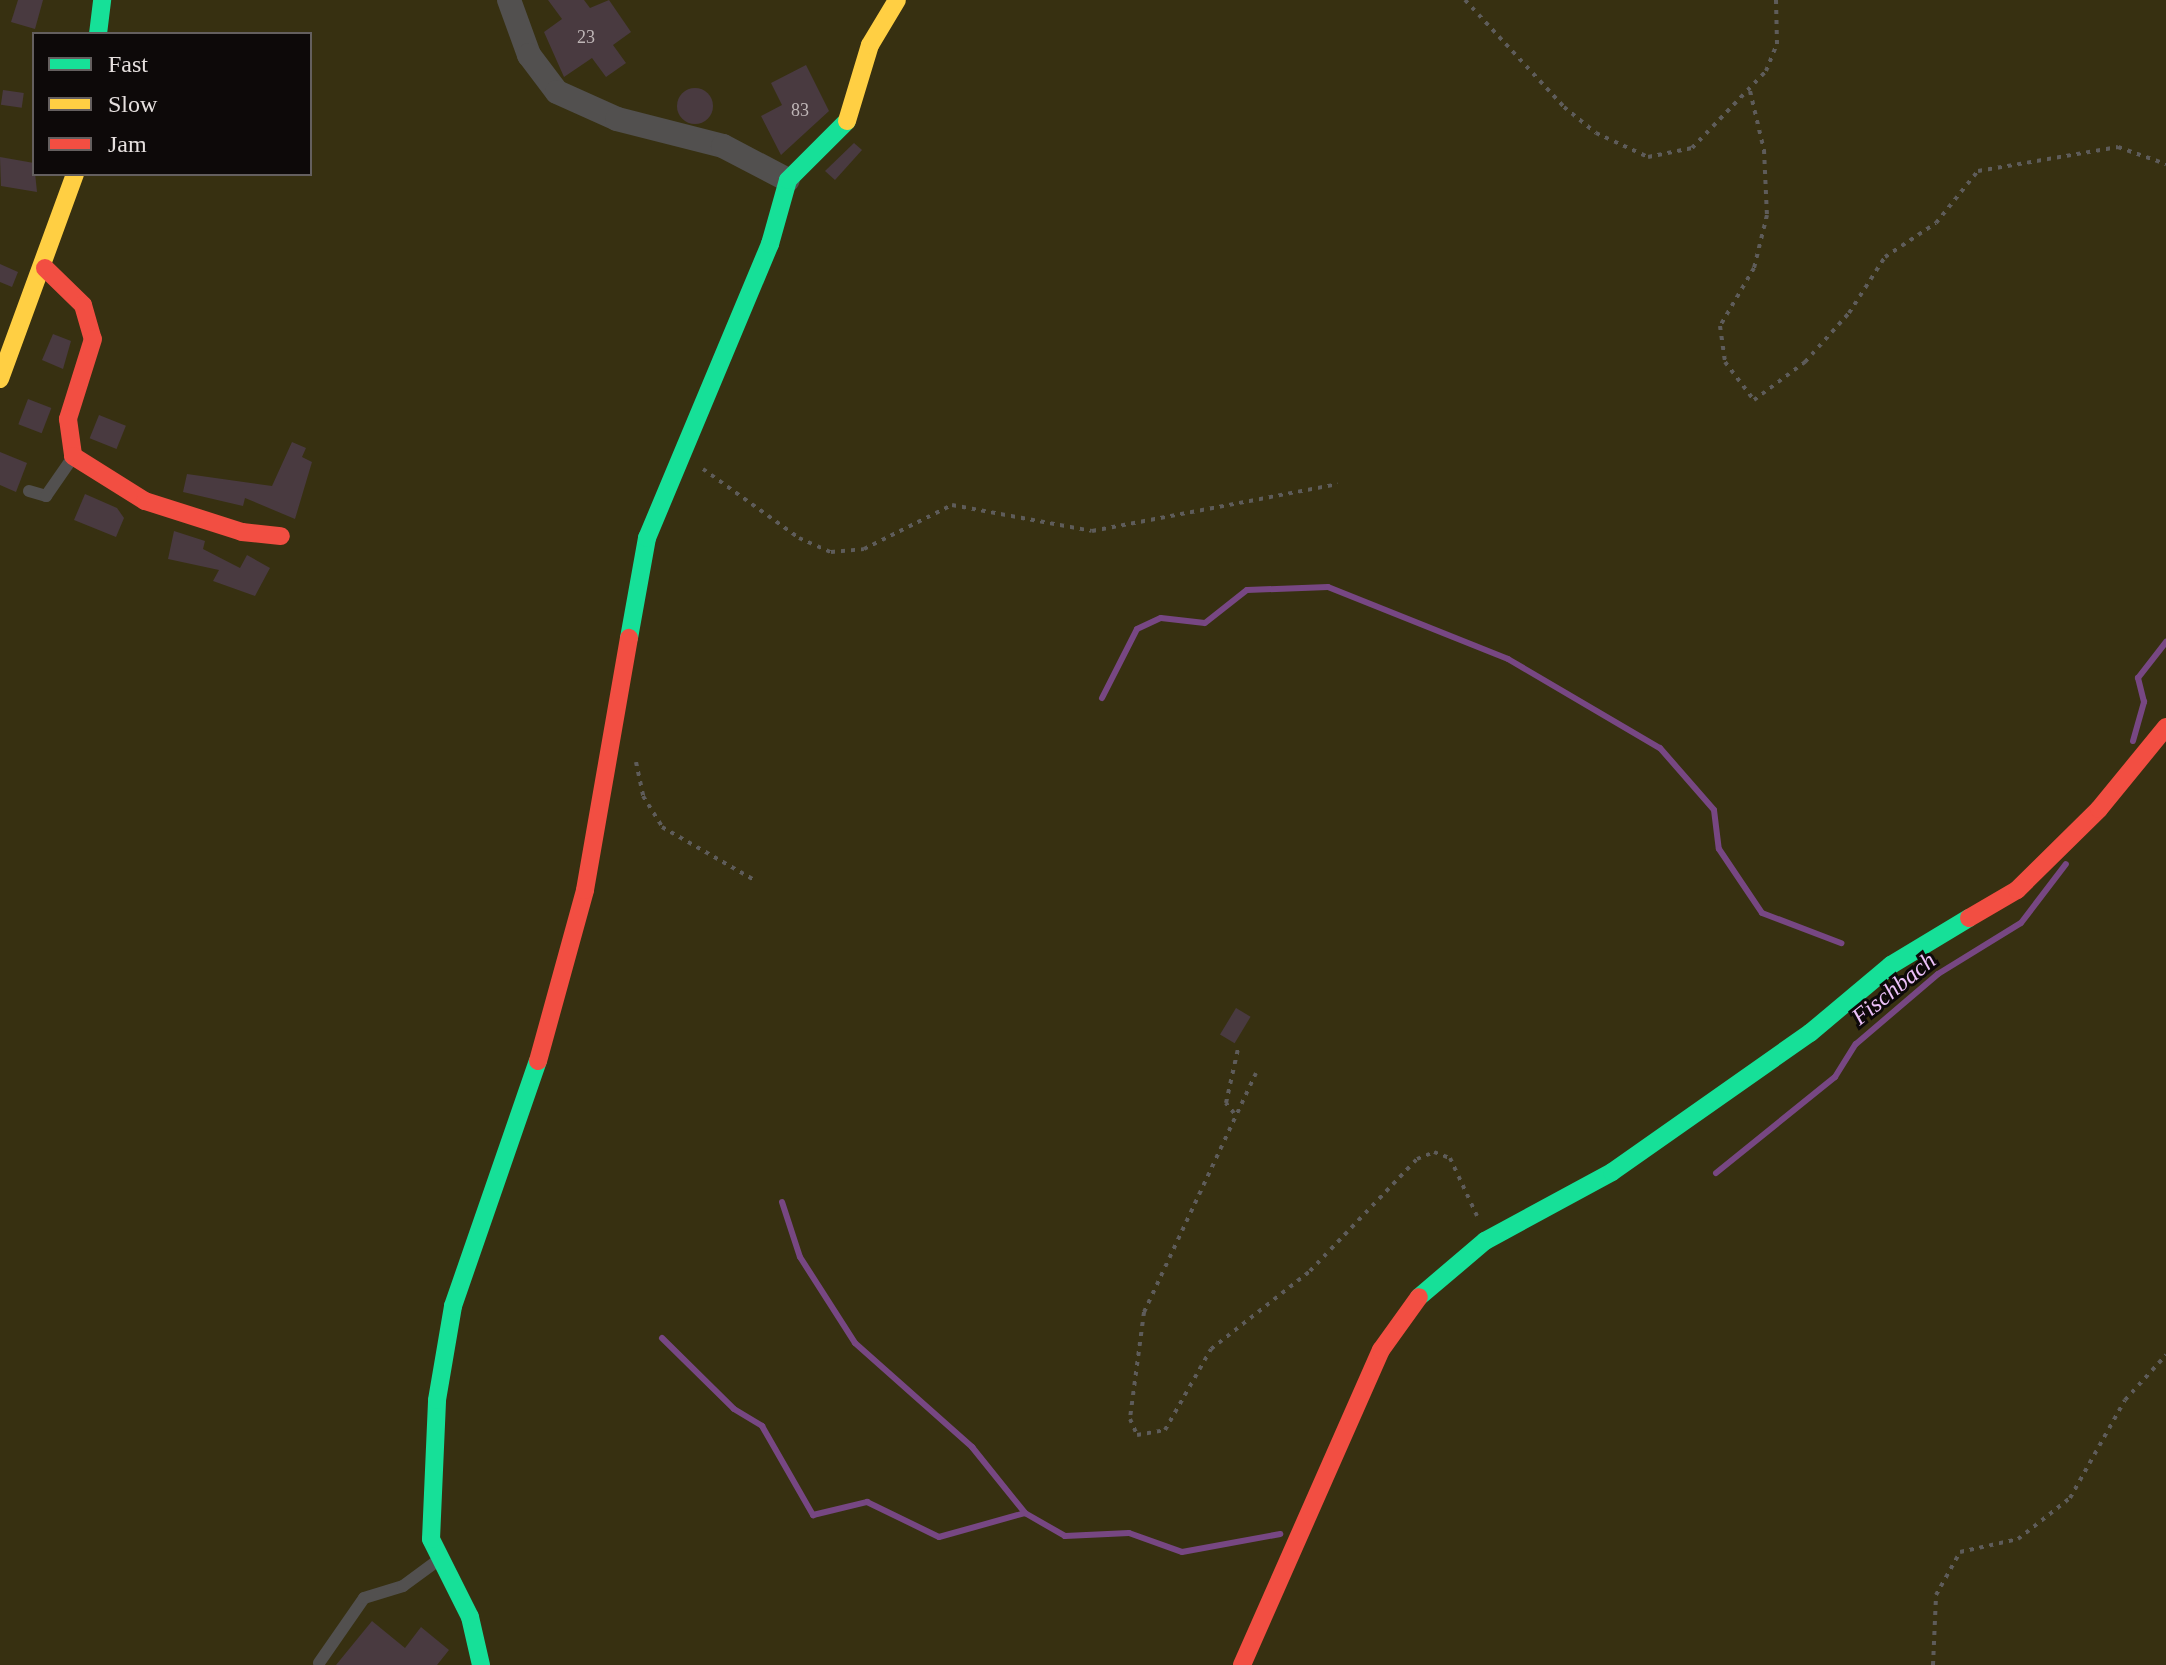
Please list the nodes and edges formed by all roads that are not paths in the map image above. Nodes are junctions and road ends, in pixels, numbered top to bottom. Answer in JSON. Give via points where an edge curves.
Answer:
{"nodes":[{"id":1,"x":102,"y":0,"type":"edge"},
{"id":2,"x":509,"y":0,"type":"edge"},
{"id":3,"x":897,"y":0,"type":"edge"},
{"id":4,"x":98,"y":32,"type":"edge"},
{"id":5,"x":74,"y":176,"type":"edge"},
{"id":6,"x":788,"y":180,"type":"junction"},
{"id":7,"x":45,"y":268,"type":"junction"},
{"id":8,"x":0,"y":379,"type":"edge"},
{"id":9,"x":73,"y":456,"type":"junction"},
{"id":10,"x":29,"y":491,"type":"dead end"},
{"id":11,"x":281,"y":536,"type":"dead end"},
{"id":12,"x":2166,"y":727,"type":"edge"},
{"id":13,"x":437,"y":1561,"type":"junction"},
{"id":14,"x":319,"y":1663,"type":"dead end"},
{"id":15,"x":481,"y":1665,"type":"edge"},
{"id":16,"x":1242,"y":1665,"type":"edge"}],
"edges":[{"from":1,"to":4,"type":"street"},
{"from":2,"to":6,"type":"street","via":[[529,55],[557,92],[617,119],[723,146]]},
{"from":3,"to":6,"type":"street","via":[[870,45],[849,119]]},
{"from":5,"to":7,"type":"street"},
{"from":6,"to":13,"type":"street","via":[[770,244],[686,444],[633,589],[585,890],[527,1103],[446,1338],[432,1494]]},
{"from":7,"to":8,"type":"street"},
{"from":7,"to":9,"type":"street","via":[[83,305],[93,339],[68,419]]},
{"from":9,"to":10,"type":"lane","via":[[46,496]]},
{"from":9,"to":11,"type":"street","via":[[145,501],[242,532]]},
{"from":12,"to":16,"type":"street","via":[[2099,809],[2017,890],[1891,965],[1810,1033],[1612,1172],[1485,1241],[1431,1280],[1393,1328]]},
{"from":13,"to":14,"type":"lane","via":[[403,1586],[364,1598]]},
{"from":13,"to":15,"type":"street","via":[[470,1617]]}]}
